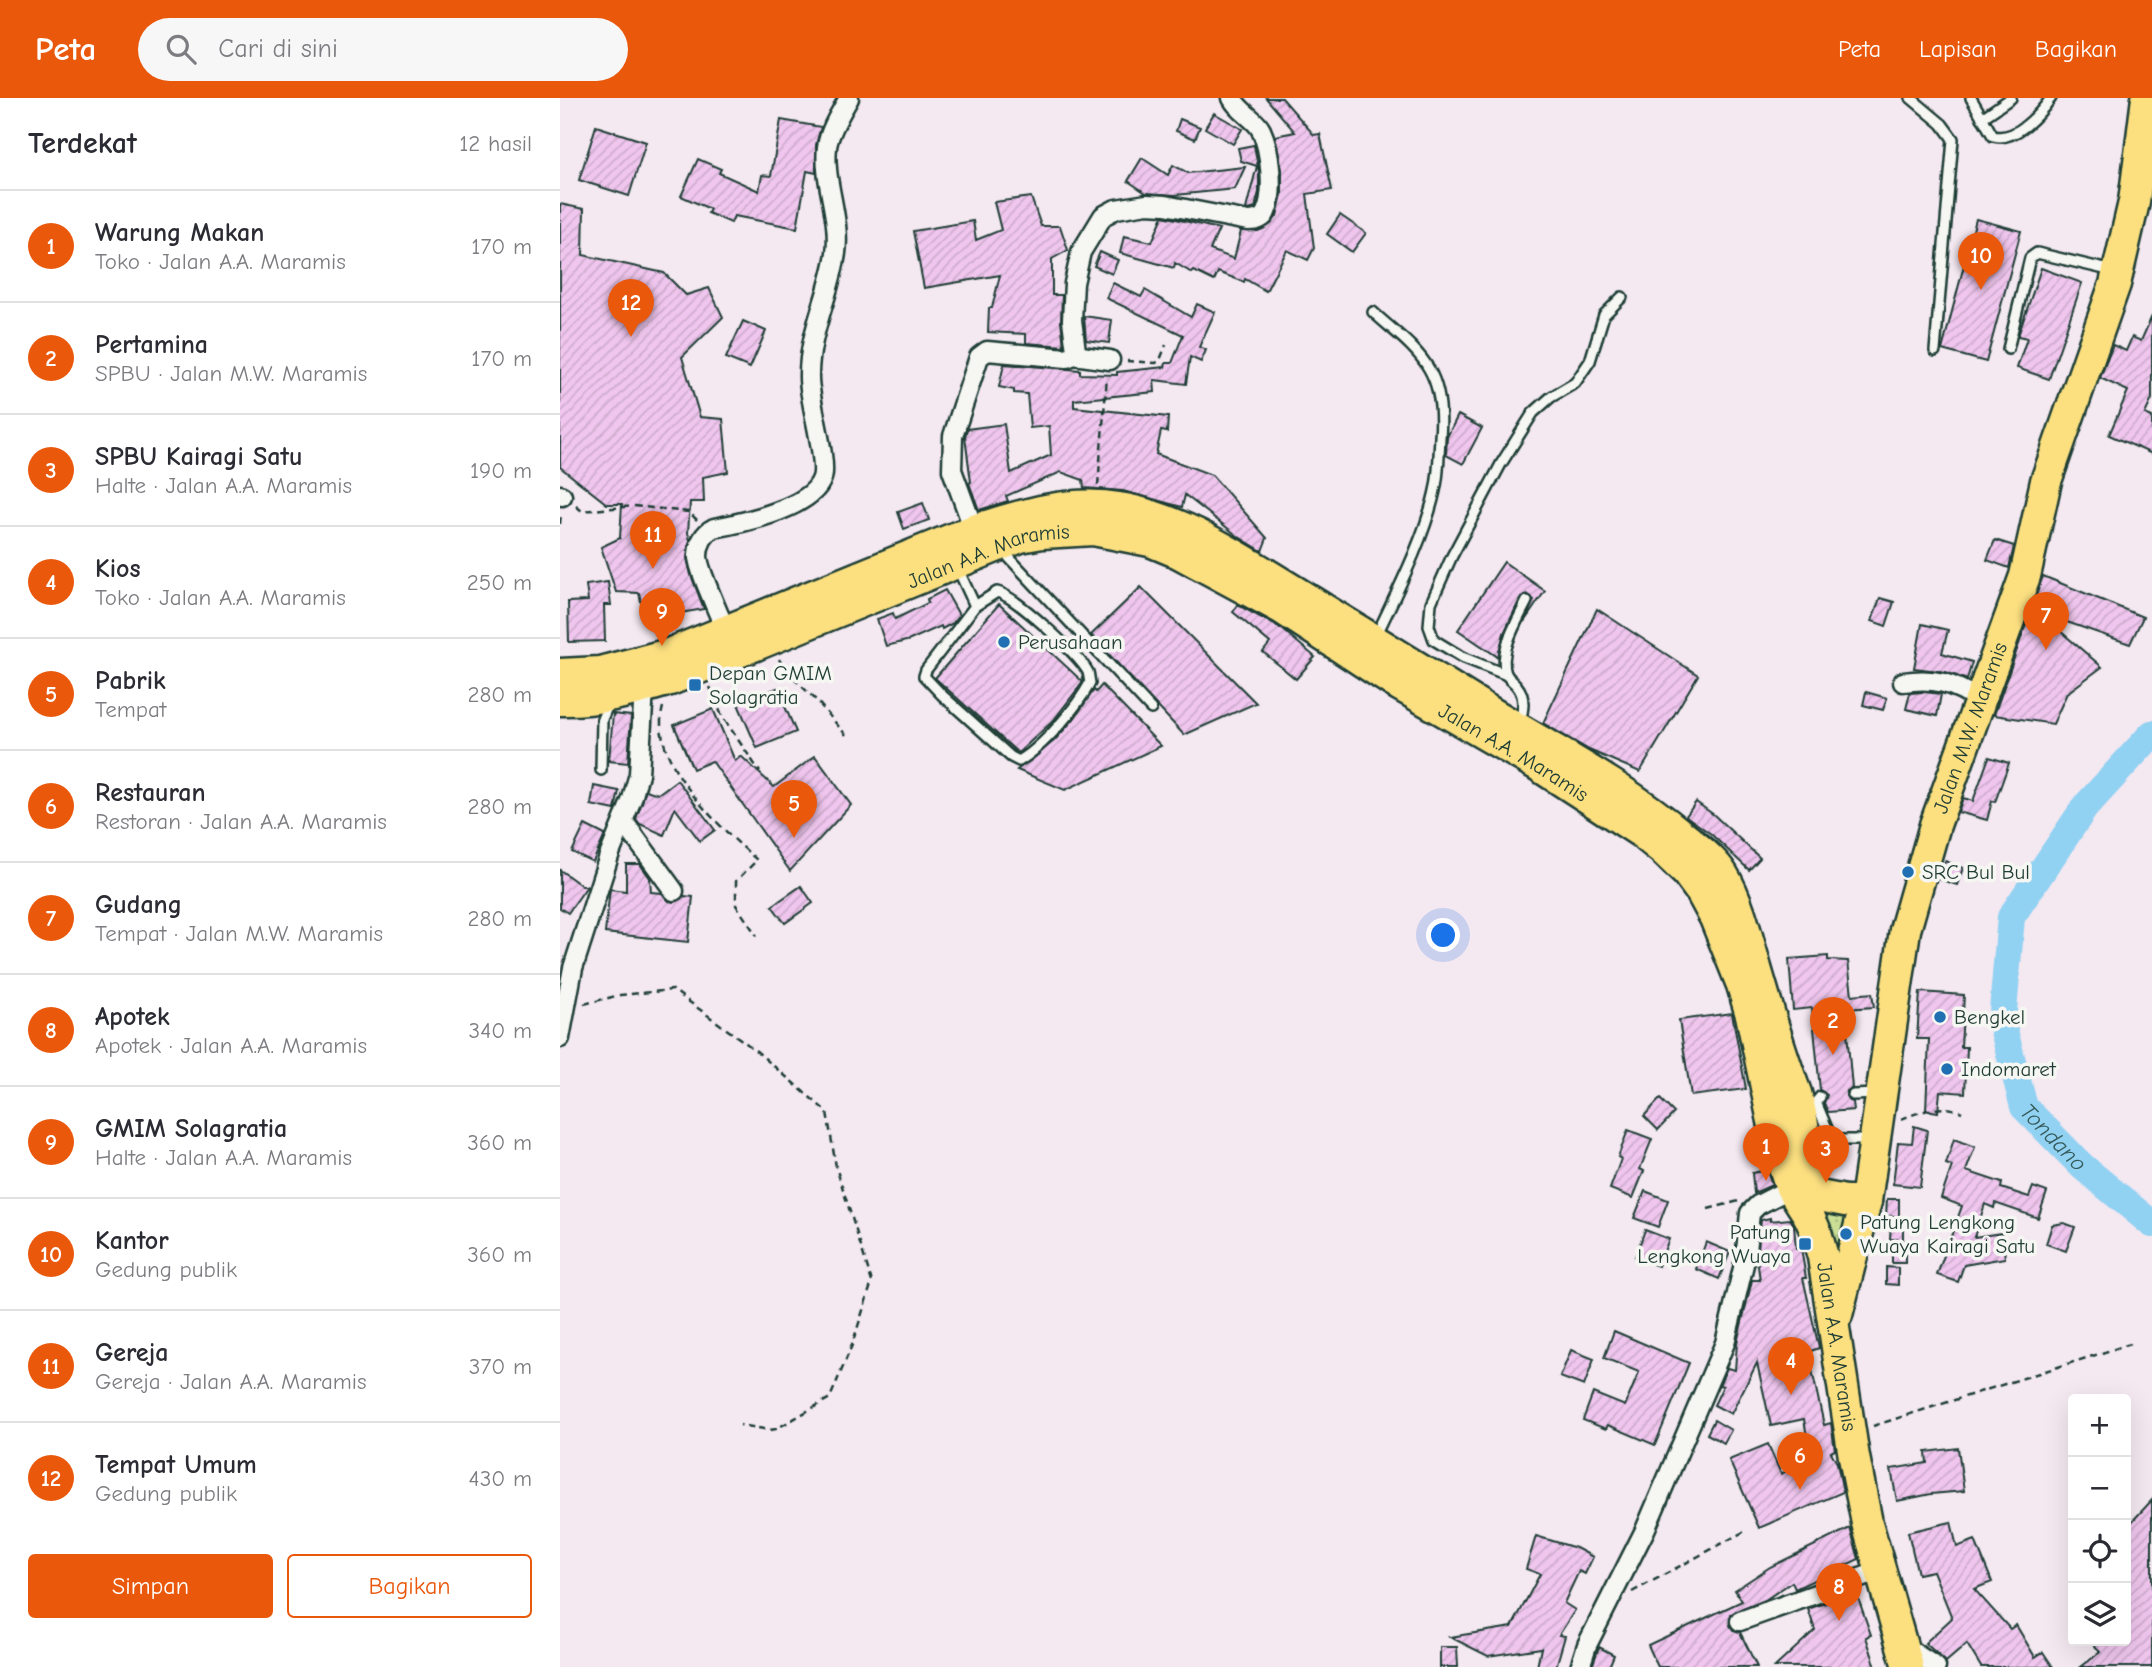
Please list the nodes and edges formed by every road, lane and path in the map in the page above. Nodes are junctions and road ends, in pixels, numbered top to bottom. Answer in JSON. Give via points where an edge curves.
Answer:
{"nodes":[{"id":1,"x":849,"y":98,"type":"edge"},
{"id":2,"x":1232,"y":98,"type":"edge"},
{"id":3,"x":1911,"y":98,"type":"edge"},
{"id":4,"x":1971,"y":98,"type":"edge"},
{"id":5,"x":2011,"y":98,"type":"edge"},
{"id":6,"x":2051,"y":98,"type":"edge"},
{"id":7,"x":2147,"y":98,"type":"edge"},
{"id":8,"x":1982,"y":118,"type":"junction"},
{"id":9,"x":2118,"y":272,"type":"junction"},
{"id":10,"x":1622,"y":297,"type":"dead end"},
{"id":11,"x":1373,"y":312,"type":"dead end"},
{"id":12,"x":1166,"y":345,"type":"dead end"},
{"id":13,"x":2008,"y":349,"type":"dead end"},
{"id":14,"x":1935,"y":351,"type":"dead end"},
{"id":15,"x":1074,"y":355,"type":"junction"},
{"id":16,"x":1110,"y":360,"type":"junction"},
{"id":17,"x":561,"y":495,"type":"edge"},
{"id":18,"x":1096,"y":506,"type":"junction"},
{"id":19,"x":708,"y":531,"type":"junction"},
{"id":20,"x":986,"y":538,"type":"junction"},
{"id":21,"x":955,"y":562,"type":"junction"},
{"id":22,"x":1527,"y":601,"type":"dead end"},
{"id":23,"x":975,"y":606,"type":"junction"},
{"id":24,"x":726,"y":632,"type":"junction"},
{"id":25,"x":1374,"y":640,"type":"junction"},
{"id":26,"x":768,"y":641,"type":"junction"},
{"id":27,"x":703,"y":668,"type":"junction"},
{"id":28,"x":560,"y":674,"type":"edge"},
{"id":29,"x":1507,"y":675,"type":"junction"},
{"id":30,"x":1903,"y":682,"type":"dead end"},
{"id":31,"x":657,"y":684,"type":"junction"},
{"id":32,"x":612,"y":695,"type":"junction"},
{"id":33,"x":560,"y":700,"type":"edge"},
{"id":34,"x":1981,"y":701,"type":"junction"},
{"id":35,"x":1151,"y":709,"type":"dead end"},
{"id":36,"x":1519,"y":728,"type":"junction"},
{"id":37,"x":846,"y":735,"type":"dead end"},
{"id":38,"x":1543,"y":755,"type":"junction"},
{"id":39,"x":601,"y":770,"type":"dead end"},
{"id":40,"x":760,"y":772,"type":"dead end"},
{"id":41,"x":624,"y":822,"type":"junction"},
{"id":42,"x":674,"y":891,"type":"dead end"},
{"id":43,"x":757,"y":936,"type":"dead end"},
{"id":44,"x":567,"y":1008,"type":"junction"},
{"id":45,"x":560,"y":1038,"type":"edge"},
{"id":46,"x":1820,"y":1097,"type":"dead end"},
{"id":47,"x":1962,"y":1112,"type":"dead end"},
{"id":48,"x":1876,"y":1132,"type":"junction"},
{"id":49,"x":1805,"y":1191,"type":"junction"},
{"id":50,"x":1866,"y":1200,"type":"junction"},
{"id":51,"x":1834,"y":1325,"type":"junction"},
{"id":52,"x":2130,"y":1344,"type":"dead end"},
{"id":53,"x":740,"y":1425,"type":"dead end"},
{"id":54,"x":1850,"y":1433,"type":"junction"},
{"id":55,"x":1746,"y":1530,"type":"dead end"},
{"id":56,"x":1880,"y":1571,"type":"junction"},
{"id":57,"x":1609,"y":1605,"type":"junction"},
{"id":58,"x":1740,"y":1621,"type":"dead end"},
{"id":59,"x":1905,"y":1656,"type":"edge"},
{"id":60,"x":1580,"y":1667,"type":"edge"},
{"id":61,"x":1936,"y":1667,"type":"edge"}],
"edges":[{"from":1,"to":19,"type":"street","via":[[827,144],[836,251],[809,362],[822,479],[793,505]]},
{"from":2,"to":15,"type":"street","via":[[1260,128],[1265,142],[1272,173],[1266,212],[1248,221],[1147,204],[1106,214],[1081,252],[1074,283]]},
{"from":3,"to":14,"type":"lane","via":[[1953,139]]},
{"from":4,"to":8,"type":"lane"},
{"from":5,"to":8,"type":"lane"},
{"from":6,"to":8,"type":"lane","via":[[2011,136],[1993,136]]},
{"from":7,"to":9,"type":"highway","name":"Jalan M.W. Maramis","via":[[2138,203]]},
{"from":9,"to":13,"type":"lane","via":[[2037,253],[2030,258]]},
{"from":9,"to":34,"type":"highway","name":"Jalan M.W. Maramis","via":[[2046,481],[2025,576]]},
{"from":10,"to":29,"type":"lane","via":[[1604,315],[1590,360],[1575,383],[1533,413],[1501,464],[1431,603],[1429,626],[1434,640]]},
{"from":11,"to":25,"type":"lane","via":[[1428,366],[1440,399],[1441,425],[1432,503]]},
{"from":12,"to":16,"type":"path","via":[[1156,363]]},
{"from":15,"to":16,"type":"street"},
{"from":15,"to":20,"type":"street","via":[[987,351],[979,357],[953,436],[952,470]]},
{"from":16,"to":18,"type":"path"},
{"from":17,"to":19,"type":"path","via":[[582,511],[634,506],[689,512]]},
{"from":18,"to":20,"type":"highway","via":[[1053,508]]},
{"from":18,"to":25,"type":"highway","via":[[1120,508],[1189,531]]},
{"from":19,"to":24,"type":"street","via":[[700,542],[698,558]]},
{"from":20,"to":21,"type":"highway","name":"Jalan A.A. Maramis"},
{"from":20,"to":24,"type":"highway"},
{"from":20,"to":35,"type":"lane"},
{"from":20,"to":38,"type":"highway","name":"Jalan A.A. Maramis","via":[[1076,529],[1150,541],[1281,608],[1394,682]]},
{"from":21,"to":23,"type":"lane"},
{"from":21,"to":26,"type":"highway","name":"Jalan A.A. Maramis"},
{"from":22,"to":29,"type":"lane","via":[[1504,658]]},
{"from":23,"to":23,"type":"lane","via":[[997,592],[1006,594],[1088,672],[1090,683],[1081,700],[1019,761],[924,676]]},
{"from":24,"to":28,"type":"highway","via":[[669,654],[600,672]]},
{"from":25,"to":36,"type":"highway"},
{"from":26,"to":27,"type":"highway","name":"Jalan A.A. Maramis"},
{"from":26,"to":37,"type":"path","via":[[785,670]]},
{"from":27,"to":31,"type":"highway","name":"Jalan A.A. Maramis"},
{"from":27,"to":40,"type":"path","via":[[722,716]]},
{"from":29,"to":36,"type":"lane","via":[[1520,690],[1524,705]]},
{"from":30,"to":34,"type":"street","via":[[1925,679],[1949,684]]},
{"from":31,"to":32,"type":"highway","name":"Jalan A.A. Maramis"},
{"from":31,"to":41,"type":"street"},
{"from":31,"to":43,"type":"path","via":[[663,741],[670,761],[722,829],[757,860],[736,881],[736,905]]},
{"from":32,"to":33,"type":"highway","name":"Jalan A.A. Maramis"},
{"from":32,"to":39,"type":"lane","via":[[602,719]]},
{"from":34,"to":48,"type":"highway","name":"Jalan M.W. Maramis","via":[[1935,825],[1905,930],[1866,1094]]},
{"from":36,"to":38,"type":"highway"},
{"from":38,"to":49,"type":"highway","name":"Jalan A.A. Maramis","via":[[1656,812],[1723,875],[1802,1116]]},
{"from":41,"to":42,"type":"street"},
{"from":41,"to":44,"type":"street","via":[[573,968]]},
{"from":44,"to":45,"type":"street"},
{"from":44,"to":53,"type":"path","via":[[620,995],[673,990],[754,1049],[827,1112],[836,1167],[872,1282],[830,1398],[776,1429]]},
{"from":46,"to":48,"type":"lane","via":[[1816,1102],[1831,1138]]},
{"from":47,"to":48,"type":"path","via":[[1931,1109]]},
{"from":48,"to":50,"type":"highway","name":"Jalan M.W. Maramis"},
{"from":49,"to":50,"type":"highway","via":[[1845,1201]]},
{"from":49,"to":51,"type":"highway","name":"Jalan A.A. Maramis","via":[[1823,1257]]},
{"from":49,"to":57,"type":"street","via":[[1758,1205],[1750,1213],[1745,1260],[1725,1343]]},
{"from":50,"to":51,"type":"highway","name":"Jalan M.W. Maramis"},
{"from":51,"to":54,"type":"highway","name":"Jalan A.A. Maramis"},
{"from":52,"to":54,"type":"path"},
{"from":54,"to":56,"type":"highway","name":"Jalan A.A. Maramis"},
{"from":55,"to":57,"type":"path"},
{"from":56,"to":58,"type":"street"},
{"from":56,"to":59,"type":"highway","name":"Jalan A.A. Maramis"},
{"from":57,"to":60,"type":"street"},
{"from":59,"to":61,"type":"street"}]}
